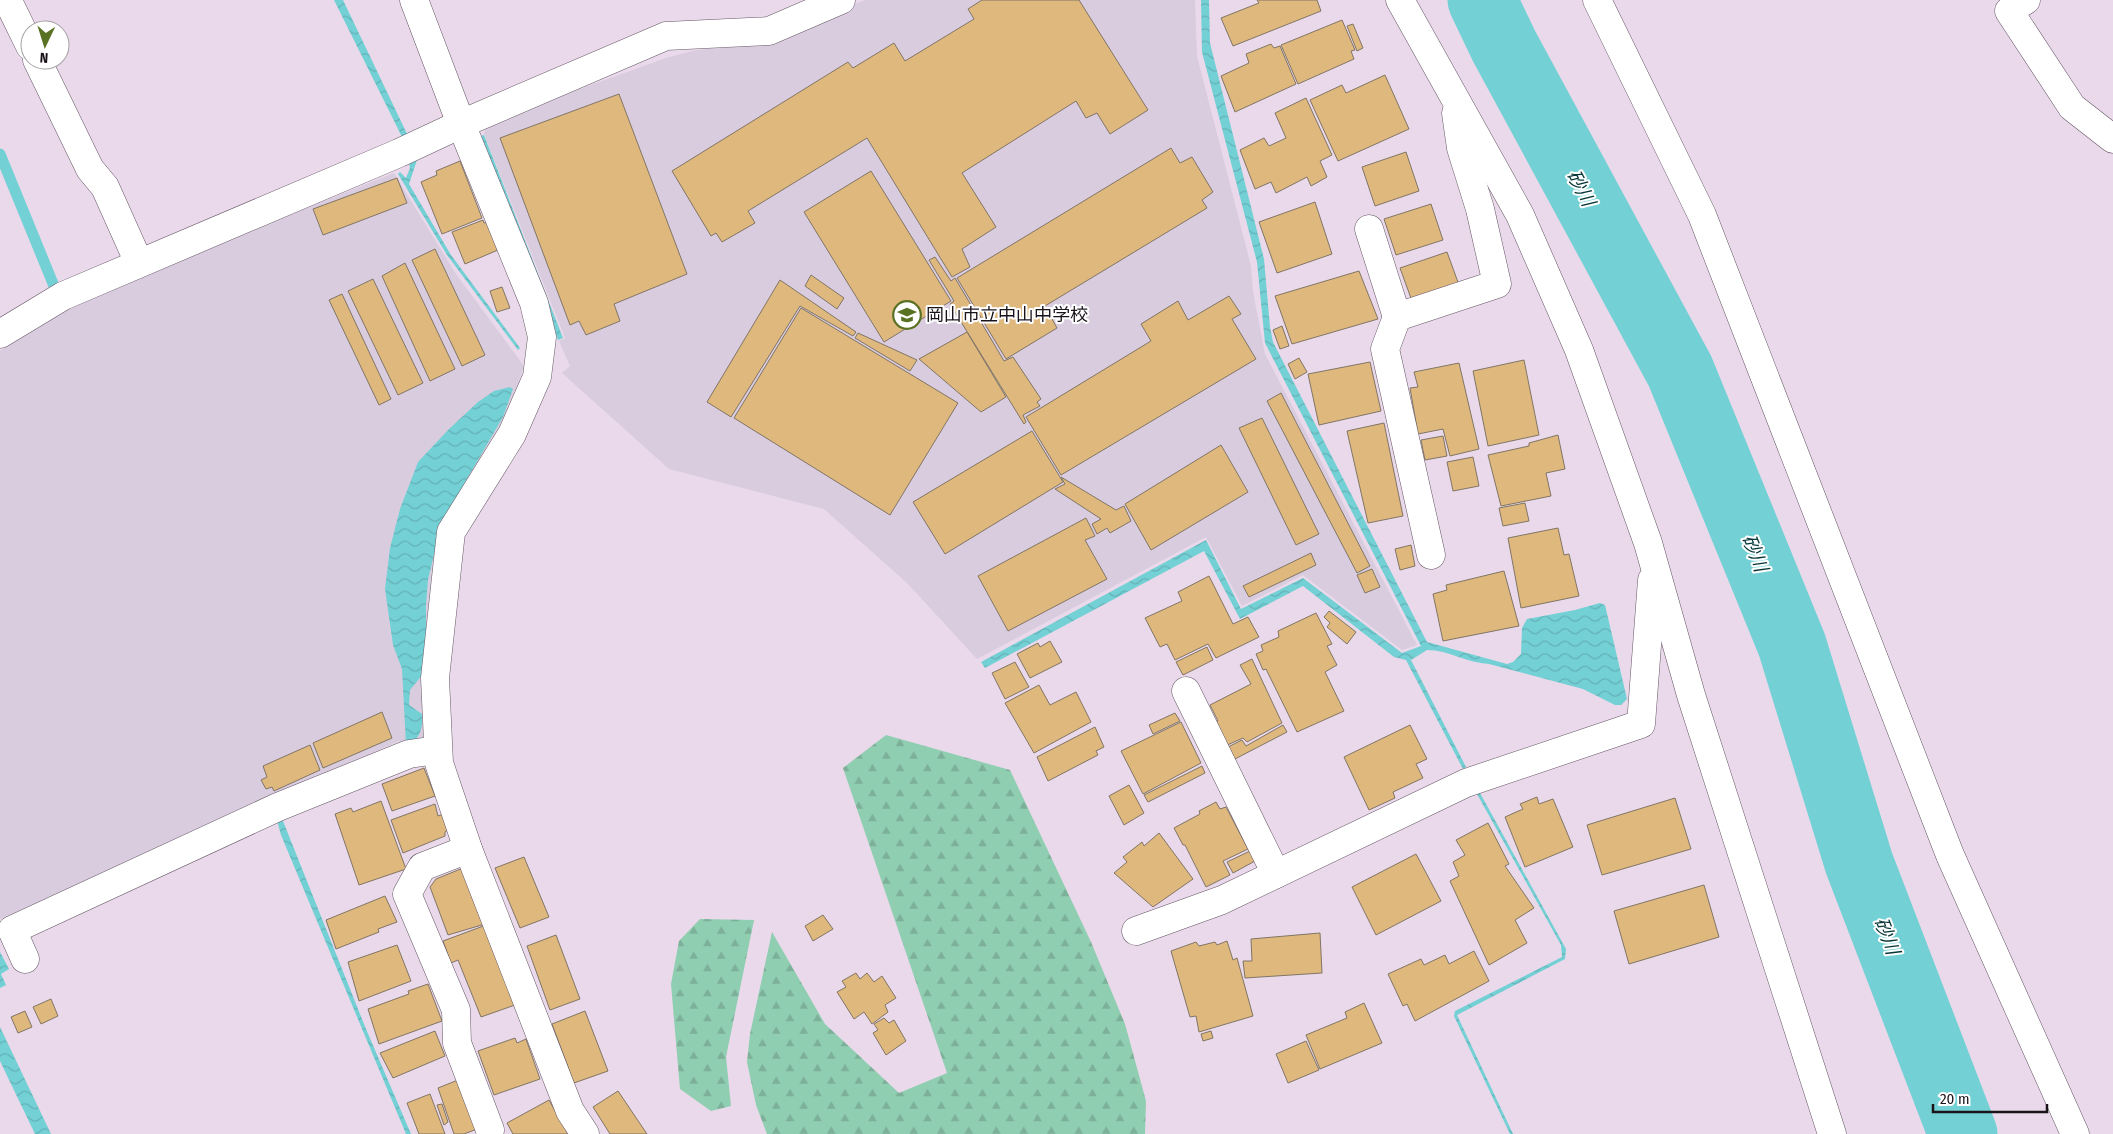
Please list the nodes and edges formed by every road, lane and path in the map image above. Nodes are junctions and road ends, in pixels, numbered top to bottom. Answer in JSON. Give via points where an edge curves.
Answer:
{"nodes":[{"id":1,"x":414,"y":0,"type":"edge"},
{"id":2,"x":841,"y":0,"type":"edge"},
{"id":3,"x":1400,"y":0,"type":"edge"},
{"id":4,"x":1597,"y":0,"type":"edge"},
{"id":5,"x":2026,"y":0,"type":"edge"},
{"id":6,"x":8,"y":1,"type":"edge"},
{"id":7,"x":20,"y":26,"type":"edge"},
{"id":8,"x":42,"y":70,"type":"edge"},
{"id":9,"x":1454,"y":95,"type":"junction"},
{"id":10,"x":461,"y":124,"type":"junction"},
{"id":11,"x":2113,"y":139,"type":"edge"},
{"id":12,"x":1369,"y":229,"type":"dead end"},
{"id":13,"x":140,"y":263,"type":"junction"},
{"id":14,"x":1397,"y":317,"type":"junction"},
{"id":15,"x":0,"y":334,"type":"edge"},
{"id":16,"x":1431,"y":555,"type":"dead end"},
{"id":17,"x":1654,"y":562,"type":"junction"},
{"id":18,"x":1186,"y":691,"type":"dead end"},
{"id":19,"x":437,"y":750,"type":"junction"},
{"id":20,"x":468,"y":849,"type":"junction"},
{"id":21,"x":1276,"y":874,"type":"junction"},
{"id":22,"x":1136,"y":931,"type":"dead end"},
{"id":23,"x":25,"y":959,"type":"dead end"},
{"id":24,"x":490,"y":1130,"type":"dead end"},
{"id":25,"x":585,"y":1134,"type":"edge"},
{"id":26,"x":1832,"y":1134,"type":"edge"},
{"id":27,"x":2075,"y":1134,"type":"edge"}],
"edges":[{"from":1,"to":10,"type":"street"},
{"from":2,"to":10,"type":"street","via":[[768,31],[666,36]]},
{"from":3,"to":9,"type":"street"},
{"from":4,"to":27,"type":"street","via":[[1702,215],[1950,855]]},
{"from":5,"to":11,"type":"street","via":[[2009,11],[2072,108]]},
{"from":6,"to":7,"type":"street"},
{"from":8,"to":13,"type":"street","via":[[90,168],[105,187]]},
{"from":9,"to":14,"type":"street","via":[[1461,148],[1480,209],[1497,284]]},
{"from":9,"to":17,"type":"street","via":[[1520,215],[1579,350]]},
{"from":10,"to":13,"type":"street"},
{"from":10,"to":19,"type":"street","via":[[534,303],[542,337],[537,377],[512,434],[450,532],[435,678]]},
{"from":12,"to":14,"type":"street"},
{"from":13,"to":15,"type":"street","via":[[63,296]]},
{"from":14,"to":16,"type":"street","via":[[1385,349]]},
{"from":17,"to":21,"type":"street","via":[[1641,724],[1466,783]]},
{"from":17,"to":26,"type":"street","via":[[1694,704]]},
{"from":18,"to":21,"type":"street"},
{"from":19,"to":20,"type":"street","via":[[438,764]]},
{"from":19,"to":23,"type":"street","via":[[409,754],[278,807],[12,930]]},
{"from":20,"to":24,"type":"street","via":[[422,867],[408,894],[456,1010],[457,1044]]},
{"from":20,"to":25,"type":"street","via":[[570,1111]]},
{"from":21,"to":22,"type":"street","via":[[1222,900]]}]}
